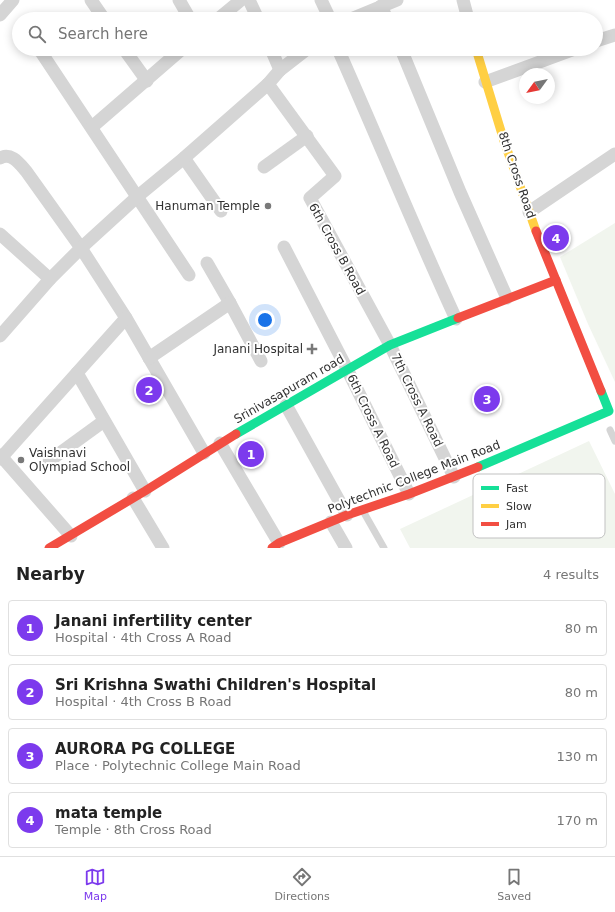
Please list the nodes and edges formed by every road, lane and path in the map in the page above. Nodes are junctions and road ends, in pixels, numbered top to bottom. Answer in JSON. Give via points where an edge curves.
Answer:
{"nodes":[{"id":1,"x":13,"y":0,"type":"edge"},
{"id":2,"x":91,"y":0,"type":"edge"},
{"id":3,"x":179,"y":0,"type":"edge"},
{"id":4,"x":242,"y":0,"type":"edge"},
{"id":5,"x":249,"y":0,"type":"edge"},
{"id":6,"x":321,"y":0,"type":"edge"},
{"id":7,"x":463,"y":0,"type":"edge"},
{"id":8,"x":389,"y":2,"type":"edge"},
{"id":9,"x":99,"y":12,"type":"edge"},
{"id":10,"x":186,"y":12,"type":"edge"},
{"id":11,"x":227,"y":12,"type":"edge"},
{"id":12,"x":255,"y":12,"type":"edge"},
{"id":13,"x":327,"y":12,"type":"edge"},
{"id":14,"x":367,"y":12,"type":"edge"},
{"id":15,"x":388,"y":12,"type":"edge"},
{"id":16,"x":466,"y":12,"type":"edge"},
{"id":17,"x":0,"y":15,"type":"edge"},
{"id":18,"x":615,"y":34,"type":"edge"},
{"id":19,"x":603,"y":38,"type":"edge"},
{"id":20,"x":45,"y":56,"type":"edge"},
{"id":21,"x":129,"y":56,"type":"edge"},
{"id":22,"x":174,"y":56,"type":"edge"},
{"id":23,"x":274,"y":56,"type":"edge"},
{"id":24,"x":298,"y":56,"type":"edge"},
{"id":25,"x":341,"y":56,"type":"edge"},
{"id":26,"x":404,"y":56,"type":"edge"},
{"id":27,"x":478,"y":56,"type":"edge"},
{"id":28,"x":556,"y":56,"type":"edge"},
{"id":29,"x":280,"y":70,"type":"junction"},
{"id":30,"x":146,"y":81,"type":"junction"},
{"id":31,"x":485,"y":82,"type":"junction"},
{"id":32,"x":268,"y":84,"type":"junction"},
{"id":33,"x":92,"y":127,"type":"junction"},
{"id":34,"x":307,"y":136,"type":"junction"},
{"id":35,"x":615,"y":154,"type":"edge"},
{"id":36,"x":0,"y":158,"type":"edge"},
{"id":37,"x":184,"y":158,"type":"junction"},
{"id":38,"x":264,"y":167,"type":"dead end"},
{"id":39,"x":138,"y":196,"type":"junction"},
{"id":40,"x":221,"y":211,"type":"dead end"},
{"id":41,"x":529,"y":212,"type":"junction"},
{"id":42,"x":0,"y":234,"type":"edge"},
{"id":43,"x":284,"y":247,"type":"dead end"},
{"id":44,"x":81,"y":248,"type":"junction"},
{"id":45,"x":207,"y":263,"type":"dead end"},
{"id":46,"x":189,"y":275,"type":"dead end"},
{"id":47,"x":50,"y":279,"type":"junction"},
{"id":48,"x":556,"y":280,"type":"junction"},
{"id":49,"x":507,"y":298,"type":"junction"},
{"id":50,"x":230,"y":304,"type":"junction"},
{"id":51,"x":126,"y":318,"type":"junction"},
{"id":52,"x":456,"y":319,"type":"junction"},
{"id":53,"x":0,"y":336,"type":"edge"},
{"id":54,"x":390,"y":345,"type":"junction"},
{"id":55,"x":149,"y":358,"type":"junction"},
{"id":56,"x":261,"y":361,"type":"dead end"},
{"id":57,"x":347,"y":368,"type":"junction"},
{"id":58,"x":77,"y":373,"type":"junction"},
{"id":59,"x":286,"y":405,"type":"junction"},
{"id":60,"x":609,"y":411,"type":"joint"},
{"id":61,"x":104,"y":421,"type":"junction"},
{"id":62,"x":610,"y":430,"type":"dead end"},
{"id":63,"x":615,"y":441,"type":"edge"},
{"id":64,"x":220,"y":443,"type":"junction"},
{"id":65,"x":204,"y":453,"type":"junction"},
{"id":66,"x":1,"y":457,"type":"edge"},
{"id":67,"x":49,"y":461,"type":"dead end"},
{"id":68,"x":454,"y":477,"type":"junction"},
{"id":69,"x":145,"y":491,"type":"junction"},
{"id":70,"x":409,"y":494,"type":"junction"},
{"id":71,"x":133,"y":498,"type":"junction"},
{"id":72,"x":362,"y":509,"type":"junction"},
{"id":73,"x":348,"y":515,"type":"junction"},
{"id":74,"x":331,"y":522,"type":"junction"},
{"id":75,"x":71,"y":536,"type":"junction"},
{"id":76,"x":276,"y":546,"type":"edge"},
{"id":77,"x":49,"y":548,"type":"edge"},
{"id":78,"x":163,"y":548,"type":"edge"},
{"id":79,"x":346,"y":548,"type":"edge"},
{"id":80,"x":384,"y":548,"type":"edge"}],
"edges":[{"from":1,"to":17,"type":"street"},
{"from":2,"to":9,"type":"street"},
{"from":3,"to":10,"type":"street"},
{"from":4,"to":11,"type":"street"},
{"from":5,"to":12,"type":"street"},
{"from":6,"to":13,"type":"street"},
{"from":7,"to":16,"type":"street"},
{"from":8,"to":14,"type":"street"},
{"from":8,"to":15,"type":"street"},
{"from":18,"to":19,"type":"street"},
{"from":20,"to":33,"type":"street"},
{"from":21,"to":30,"type":"street"},
{"from":22,"to":30,"type":"street"},
{"from":23,"to":29,"type":"street"},
{"from":24,"to":29,"type":"street"},
{"from":25,"to":52,"type":"street"},
{"from":26,"to":49,"type":"street"},
{"from":27,"to":31,"type":"street","name":"8th Cross Road"},
{"from":28,"to":31,"type":"street"},
{"from":29,"to":32,"type":"street"},
{"from":30,"to":33,"type":"street"},
{"from":31,"to":41,"type":"street","name":"8th Cross Road"},
{"from":32,"to":34,"type":"street","name":"6th Cross B Road"},
{"from":32,"to":37,"type":"street"},
{"from":33,"to":39,"type":"street"},
{"from":34,"to":38,"type":"street"},
{"from":34,"to":54,"type":"street","name":"6th Cross B Road","via":[[335,176],[310,198]]},
{"from":35,"to":41,"type":"street"},
{"from":36,"to":44,"type":"street","via":[[12,157],[17,161]]},
{"from":37,"to":39,"type":"street"},
{"from":37,"to":40,"type":"street"},
{"from":39,"to":44,"type":"street"},
{"from":39,"to":46,"type":"street"},
{"from":41,"to":48,"type":"street","name":"8th Cross Road"},
{"from":42,"to":47,"type":"street"},
{"from":43,"to":57,"type":"street","name":"6th Cross A Road"},
{"from":44,"to":47,"type":"street"},
{"from":44,"to":51,"type":"street"},
{"from":45,"to":50,"type":"street"},
{"from":47,"to":53,"type":"street"},
{"from":48,"to":49,"type":"street","name":"Srinivasapuram road"},
{"from":48,"to":60,"type":"street","name":"8th Cross Road"},
{"from":49,"to":52,"type":"street","name":"Srinivasapuram road"},
{"from":50,"to":55,"type":"street"},
{"from":50,"to":56,"type":"street"},
{"from":51,"to":55,"type":"street"},
{"from":51,"to":58,"type":"street"},
{"from":52,"to":54,"type":"street","name":"Srinivasapuram road"},
{"from":54,"to":57,"type":"street","name":"Srinivasapuram road"},
{"from":54,"to":68,"type":"street","name":"7th Cross A Road"},
{"from":55,"to":65,"type":"street"},
{"from":57,"to":59,"type":"street","name":"Srinivasapuram road"},
{"from":57,"to":70,"type":"street","name":"6th Cross A Road"},
{"from":58,"to":61,"type":"street"},
{"from":58,"to":66,"type":"street"},
{"from":59,"to":64,"type":"street","name":"Srinivasapuram road"},
{"from":59,"to":73,"type":"street"},
{"from":60,"to":68,"type":"street","name":"Polytechnic College Main Road"},
{"from":61,"to":67,"type":"street"},
{"from":61,"to":69,"type":"street"},
{"from":62,"to":63,"type":"lane"},
{"from":64,"to":65,"type":"street","name":"Srinivasapuram road"},
{"from":64,"to":76,"type":"street"},
{"from":65,"to":69,"type":"street","name":"Srinivasapuram road"},
{"from":66,"to":75,"type":"street"},
{"from":68,"to":70,"type":"street","name":"Polytechnic College Main Road"},
{"from":69,"to":71,"type":"street","name":"Srinivasapuram road"},
{"from":70,"to":72,"type":"street","name":"Polytechnic College Main Road"},
{"from":71,"to":75,"type":"street","name":"Srinivasapuram road"},
{"from":71,"to":78,"type":"street"},
{"from":72,"to":73,"type":"street","name":"Polytechnic College Main Road"},
{"from":72,"to":80,"type":"lane"},
{"from":73,"to":74,"type":"street","name":"Polytechnic College Main Road"},
{"from":74,"to":76,"type":"street","name":"Polytechnic College Main Road"},
{"from":74,"to":79,"type":"street"},
{"from":75,"to":77,"type":"street","name":"Srinivasapuram road"}]}
